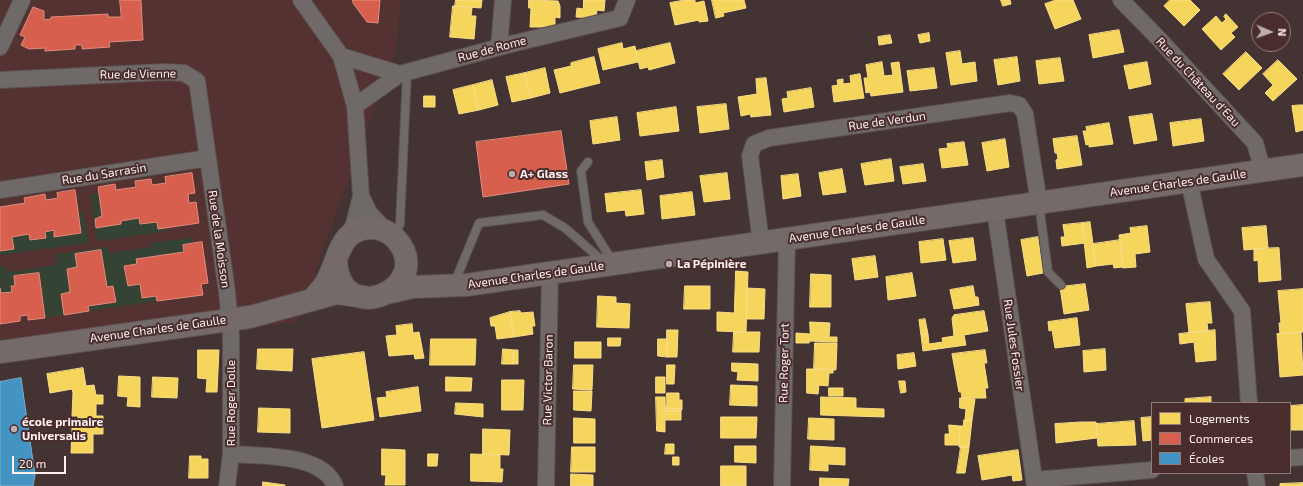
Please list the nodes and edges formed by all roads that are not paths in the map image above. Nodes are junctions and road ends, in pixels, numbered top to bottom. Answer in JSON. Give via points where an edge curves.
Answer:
{"nodes":[{"id":1,"x":22,"y":0,"type":"edge"},
{"id":2,"x":301,"y":0,"type":"edge"},
{"id":3,"x":503,"y":0,"type":"edge"},
{"id":4,"x":627,"y":0,"type":"edge"},
{"id":5,"x":1121,"y":0,"type":"edge"},
{"id":6,"x":0,"y":47,"type":"edge"},
{"id":7,"x":499,"y":47,"type":"junction"},
{"id":8,"x":341,"y":56,"type":"junction"},
{"id":9,"x":403,"y":73,"type":"junction"},
{"id":10,"x":0,"y":80,"type":"edge"},
{"id":11,"x":355,"y":106,"type":"junction"},
{"id":12,"x":208,"y":158,"type":"junction"},
{"id":13,"x":588,"y":162,"type":"dead end"},
{"id":14,"x":1303,"y":165,"type":"edge"},
{"id":15,"x":1270,"y":170,"type":"junction"},
{"id":16,"x":1189,"y":181,"type":"junction"},
{"id":17,"x":0,"y":190,"type":"edge"},
{"id":18,"x":361,"y":196,"type":"junction"},
{"id":19,"x":1039,"y":203,"type":"junction"},
{"id":20,"x":995,"y":210,"type":"junction"},
{"id":21,"x":347,"y":238,"type":"junction"},
{"id":22,"x":787,"y":239,"type":"junction"},
{"id":23,"x":394,"y":240,"type":"junction"},
{"id":24,"x":761,"y":243,"type":"junction"},
{"id":25,"x":336,"y":261,"type":"junction"},
{"id":26,"x":611,"y":265,"type":"junction"},
{"id":27,"x":550,"y":273,"type":"junction"},
{"id":28,"x":1061,"y":285,"type":"dead end"},
{"id":29,"x":444,"y":287,"type":"junction"},
{"id":30,"x":391,"y":292,"type":"junction"},
{"id":31,"x":364,"y":297,"type":"junction"},
{"id":32,"x":314,"y":299,"type":"junction"},
{"id":33,"x":229,"y":320,"type":"junction"},
{"id":34,"x":0,"y":352,"type":"edge"},
{"id":35,"x":1249,"y":402,"type":"edge"},
{"id":36,"x":231,"y":454,"type":"junction"},
{"id":37,"x":1303,"y":457,"type":"edge"},
{"id":38,"x":1291,"y":458,"type":"edge"},
{"id":39,"x":1151,"y":470,"type":"edge"},
{"id":40,"x":1255,"y":474,"type":"edge"},
{"id":41,"x":1034,"y":483,"type":"edge"},
{"id":42,"x":227,"y":486,"type":"edge"},
{"id":43,"x":335,"y":486,"type":"edge"},
{"id":44,"x":546,"y":486,"type":"edge"},
{"id":45,"x":782,"y":486,"type":"edge"},
{"id":46,"x":1257,"y":486,"type":"edge"}],
"edges":[{"from":1,"to":6,"type":"street"},
{"from":2,"to":8,"type":"street"},
{"from":3,"to":7,"type":"street"},
{"from":4,"to":7,"type":"street","name":"Rue de Rome","via":[[620,18]]},
{"from":5,"to":15,"type":"street","name":"Rue du Château d'Eau","via":[[1255,143]]},
{"from":7,"to":9,"type":"street","name":"Rue de Rome"},
{"from":8,"to":9,"type":"street"},
{"from":8,"to":11,"type":"street"},
{"from":9,"to":11,"type":"street","name":"Rue de Rome"},
{"from":9,"to":23,"type":"lane","via":[[400,224]]},
{"from":10,"to":12,"type":"street","name":"Rue de Vienne","via":[[184,73],[197,80]]},
{"from":11,"to":18,"type":"street"},
{"from":12,"to":17,"type":"street","name":"Rue du Sarrasin"},
{"from":12,"to":33,"type":"street","name":"Rue de la Moisson"},
{"from":13,"to":26,"type":"lane","via":[[581,171],[588,222]]},
{"from":14,"to":15,"type":"street","name":"Avenue Charles de Gaulle"},
{"from":15,"to":16,"type":"street","name":"Avenue Charles de Gaulle"},
{"from":16,"to":19,"type":"street","name":"Avenue Charles de Gaulle"},
{"from":16,"to":35,"type":"street","via":[[1206,259],[1242,310]]},
{"from":18,"to":21,"type":"street","via":[[354,224]]},
{"from":18,"to":23,"type":"street","via":[[375,221]]},
{"from":19,"to":20,"type":"street","name":"Avenue Charles de Gaulle"},
{"from":19,"to":24,"type":"street","name":"Rue de Verdun","via":[[1025,114],[1019,105],[1010,103],[769,138],[754,144],[750,156]]},
{"from":19,"to":28,"type":"lane","via":[[1048,272]]},
{"from":20,"to":22,"type":"street","name":"Avenue Charles de Gaulle"},
{"from":20,"to":41,"type":"street","name":"Rue Jules Fossier"},
{"from":21,"to":23,"type":"street","via":[[358,230],[367,228]]},
{"from":21,"to":25,"type":"street","via":[[338,250]]},
{"from":22,"to":24,"type":"street","name":"Avenue Charles de Gaulle"},
{"from":22,"to":45,"type":"street","name":"Rue Roger Tort"},
{"from":23,"to":29,"type":"street","via":[[416,272]]},
{"from":23,"to":30,"type":"street","via":[[405,270]]},
{"from":24,"to":26,"type":"street","name":"Avenue Charles de Gaulle"},
{"from":25,"to":31,"type":"street","via":[[341,281],[356,296]]},
{"from":25,"to":32,"type":"street","via":[[328,280]]},
{"from":26,"to":27,"type":"street","name":"Avenue Charles de Gaulle"},
{"from":26,"to":29,"type":"lane","via":[[543,214],[479,222]]},
{"from":27,"to":29,"type":"street","name":"Avenue Charles de Gaulle"},
{"from":27,"to":44,"type":"street","name":"Rue Victor Baron"},
{"from":29,"to":30,"type":"street","name":"Avenue Charles de Gaulle","via":[[412,287]]},
{"from":30,"to":31,"type":"street","via":[[378,298]]},
{"from":31,"to":32,"type":"street","name":"Avenue Charles de Gaulle","via":[[337,294]]},
{"from":32,"to":33,"type":"street","name":"Avenue Charles de Gaulle","via":[[250,317]]},
{"from":33,"to":34,"type":"street","name":"Avenue Charles de Gaulle"},
{"from":33,"to":36,"type":"street","name":"Rue Roger Dolle"},
{"from":36,"to":42,"type":"street","name":"Rue Roger Dolle"},
{"from":36,"to":43,"type":"street","via":[[304,460],[319,468]]},
{"from":37,"to":38,"type":"street"},
{"from":39,"to":41,"type":"street","name":"Rue Jules Fossier"},
{"from":40,"to":46,"type":"street"}]}
